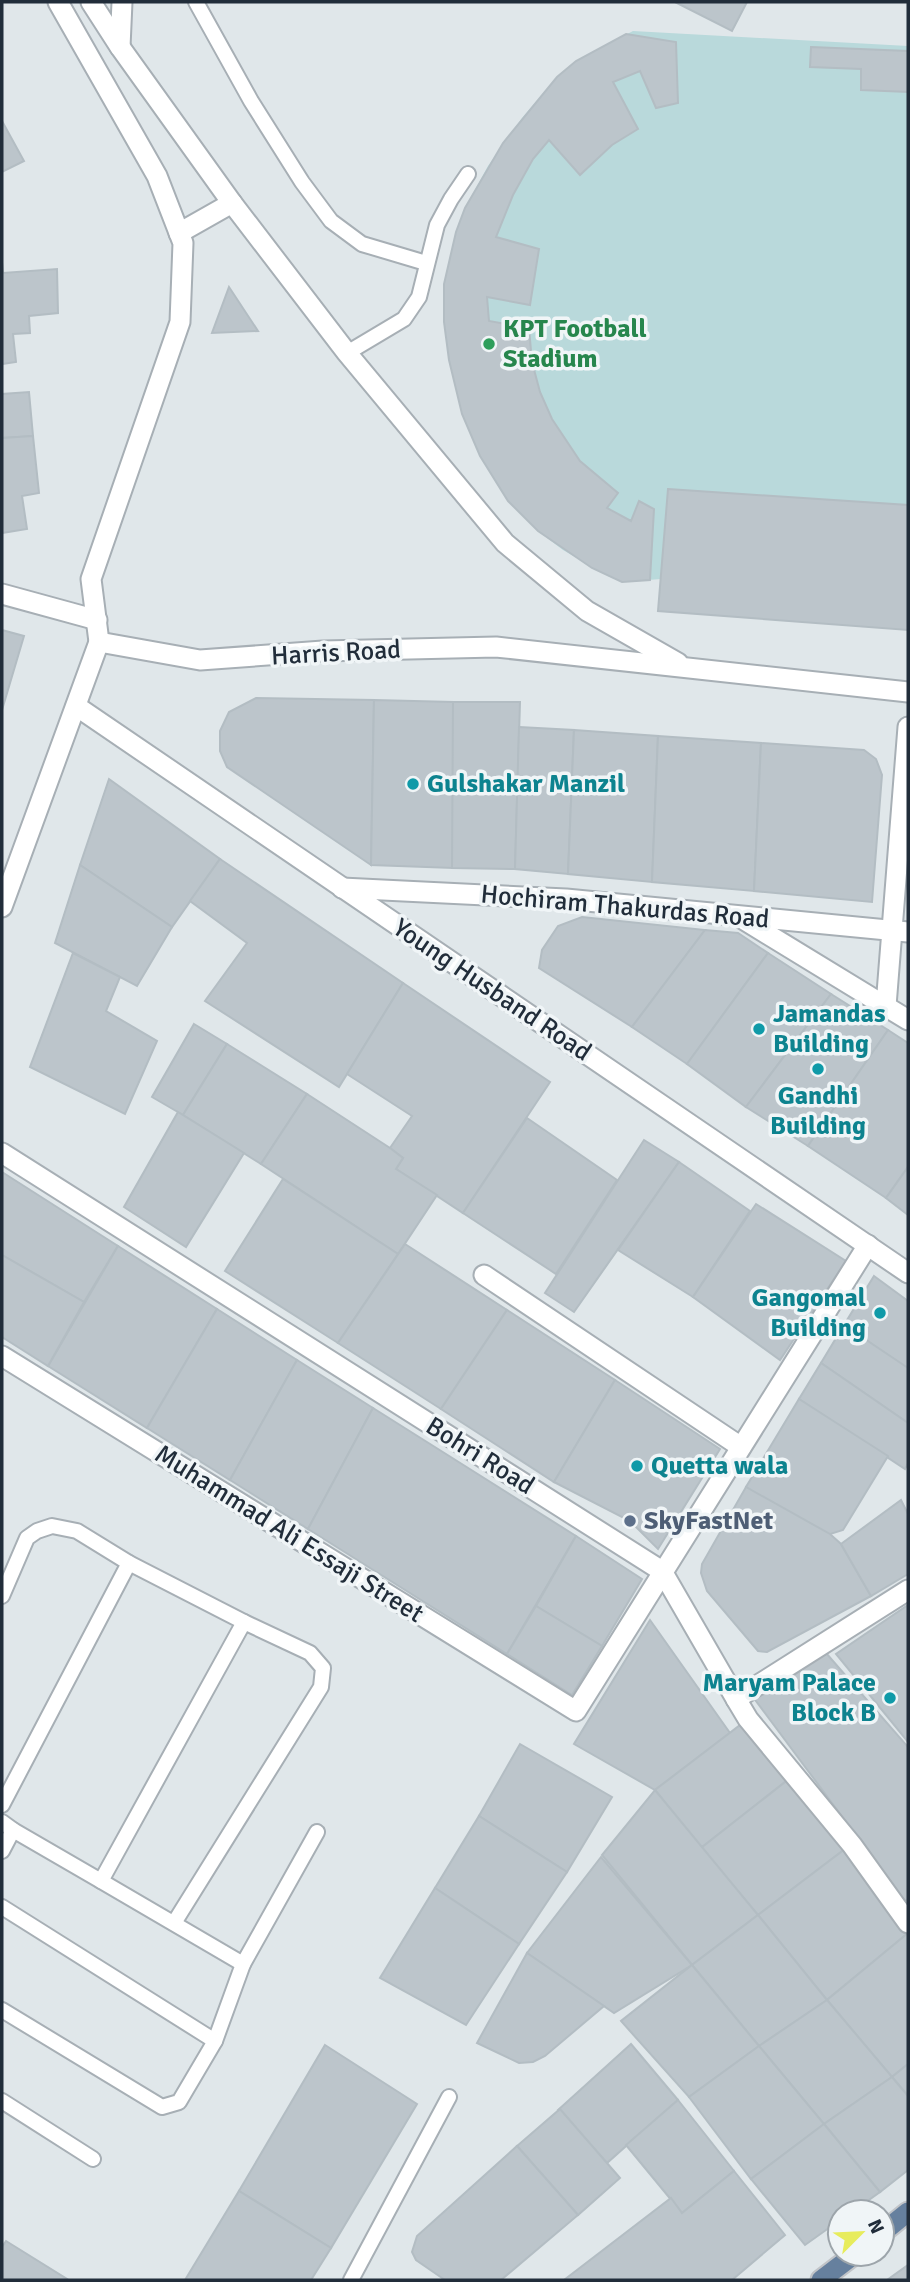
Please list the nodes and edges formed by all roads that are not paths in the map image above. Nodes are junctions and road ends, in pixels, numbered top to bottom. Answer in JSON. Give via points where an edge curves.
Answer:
{"nodes":[{"id":1,"x":58,"y":2,"type":"edge"},
{"id":2,"x":91,"y":2,"type":"edge"},
{"id":3,"x":122,"y":2,"type":"edge"},
{"id":4,"x":196,"y":2,"type":"edge"},
{"id":5,"x":120,"y":47,"type":"junction"},
{"id":6,"x":468,"y":174,"type":"dead end"},
{"id":7,"x":232,"y":203,"type":"junction"},
{"id":8,"x":179,"y":233,"type":"junction"},
{"id":9,"x":426,"y":264,"type":"junction"},
{"id":10,"x":347,"y":353,"type":"junction"},
{"id":11,"x":2,"y":594,"type":"edge"},
{"id":12,"x":97,"y":620,"type":"junction"},
{"id":13,"x":99,"y":642,"type":"junction"},
{"id":14,"x":685,"y":667,"type":"junction"},
{"id":15,"x":908,"y":692,"type":"edge"},
{"id":16,"x":76,"y":706,"type":"junction"},
{"id":17,"x":908,"y":727,"type":"edge"},
{"id":18,"x":342,"y":888,"type":"junction"},
{"id":19,"x":2,"y":907,"type":"edge"},
{"id":20,"x":737,"y":915,"type":"junction"},
{"id":21,"x":900,"y":931,"type":"edge"},
{"id":22,"x":886,"y":1006,"type":"junction"},
{"id":23,"x":908,"y":1020,"type":"edge"},
{"id":24,"x":2,"y":1153,"type":"edge"},
{"id":25,"x":868,"y":1245,"type":"junction"},
{"id":26,"x":908,"y":1273,"type":"edge"},
{"id":27,"x":484,"y":1276,"type":"dead end"},
{"id":28,"x":2,"y":1356,"type":"edge"},
{"id":29,"x":741,"y":1447,"type":"junction"},
{"id":30,"x":129,"y":1563,"type":"junction"},
{"id":31,"x":662,"y":1572,"type":"junction"},
{"id":32,"x":908,"y":1590,"type":"edge"},
{"id":33,"x":2,"y":1596,"type":"edge"},
{"id":34,"x":244,"y":1622,"type":"junction"},
{"id":35,"x":736,"y":1699,"type":"junction"},
{"id":36,"x":2,"y":1805,"type":"edge"},
{"id":37,"x":8,"y":1826,"type":"edge"},
{"id":38,"x":317,"y":1832,"type":"dead end"},
{"id":39,"x":2,"y":1851,"type":"edge"},
{"id":40,"x":101,"y":1881,"type":"junction"},
{"id":41,"x":2,"y":1908,"type":"edge"},
{"id":42,"x":907,"y":1919,"type":"edge"},
{"id":43,"x":174,"y":1923,"type":"junction"},
{"id":44,"x":243,"y":1964,"type":"junction"},
{"id":45,"x":2,"y":2010,"type":"edge"},
{"id":46,"x":215,"y":2041,"type":"junction"},
{"id":47,"x":449,"y":2097,"type":"dead end"},
{"id":48,"x":2,"y":2101,"type":"edge"},
{"id":49,"x":93,"y":2159,"type":"dead end"},
{"id":50,"x":837,"y":2268,"type":"edge"},
{"id":51,"x":351,"y":2280,"type":"edge"},
{"id":52,"x":822,"y":2280,"type":"edge"}],
"edges":[{"from":1,"to":8,"type":"street","via":[[157,176]]},
{"from":2,"to":5,"type":"street"},
{"from":3,"to":5,"type":"street"},
{"from":4,"to":9,"type":"lane","via":[[251,102],[331,221],[362,244]]},
{"from":5,"to":7,"type":"street"},
{"from":6,"to":9,"type":"lane","via":[[437,225]]},
{"from":7,"to":8,"type":"street"},
{"from":7,"to":10,"type":"street"},
{"from":8,"to":12,"type":"street","via":[[183,243],[180,322],[91,579]]},
{"from":9,"to":10,"type":"lane","via":[[419,297],[404,319]]},
{"from":10,"to":14,"type":"street","via":[[505,543],[587,611]]},
{"from":11,"to":12,"type":"street"},
{"from":12,"to":13,"type":"street"},
{"from":13,"to":14,"type":"street","name":"Harris Road","via":[[200,660],[323,651],[496,647]]},
{"from":13,"to":16,"type":"street"},
{"from":14,"to":15,"type":"street","name":"Harris Road"},
{"from":16,"to":18,"type":"street","name":"Young Husband Road"},
{"from":16,"to":19,"type":"street"},
{"from":17,"to":21,"type":"street"},
{"from":18,"to":20,"type":"street","name":"Hochiram Thakurdas Road","via":[[566,899]]},
{"from":18,"to":25,"type":"street","name":"Young Husband Road"},
{"from":20,"to":21,"type":"street","name":"Hochiram Thakurdas Road"},
{"from":20,"to":22,"type":"street"},
{"from":21,"to":22,"type":"street"},
{"from":22,"to":23,"type":"street"},
{"from":24,"to":31,"type":"street","name":"Bohri Road"},
{"from":25,"to":26,"type":"street","name":"Young Husband Road"},
{"from":25,"to":29,"type":"street"},
{"from":27,"to":29,"type":"street"},
{"from":28,"to":31,"type":"street","name":"Muhammad Ali Essaji Street","via":[[576,1711]]},
{"from":29,"to":31,"type":"street"},
{"from":30,"to":33,"type":"lane","via":[[77,1531],[52,1526],[27,1538]]},
{"from":30,"to":34,"type":"lane"},
{"from":30,"to":36,"type":"lane"},
{"from":31,"to":35,"type":"street","name":"Bohri Road"},
{"from":32,"to":35,"type":"street"},
{"from":34,"to":40,"type":"lane"},
{"from":34,"to":43,"type":"lane","via":[[310,1653],[323,1668],[321,1687]]},
{"from":35,"to":42,"type":"street","name":"Bohri Road"},
{"from":37,"to":39,"type":"lane"},
{"from":37,"to":40,"type":"lane"},
{"from":38,"to":44,"type":"lane"},
{"from":40,"to":43,"type":"lane"},
{"from":41,"to":46,"type":"lane"},
{"from":43,"to":44,"type":"lane"},
{"from":44,"to":46,"type":"lane"},
{"from":45,"to":46,"type":"lane","via":[[162,2107],[178,2102]]},
{"from":47,"to":51,"type":"lane"},
{"from":48,"to":49,"type":"lane"},
{"from":50,"to":52,"type":"main road"}]}
